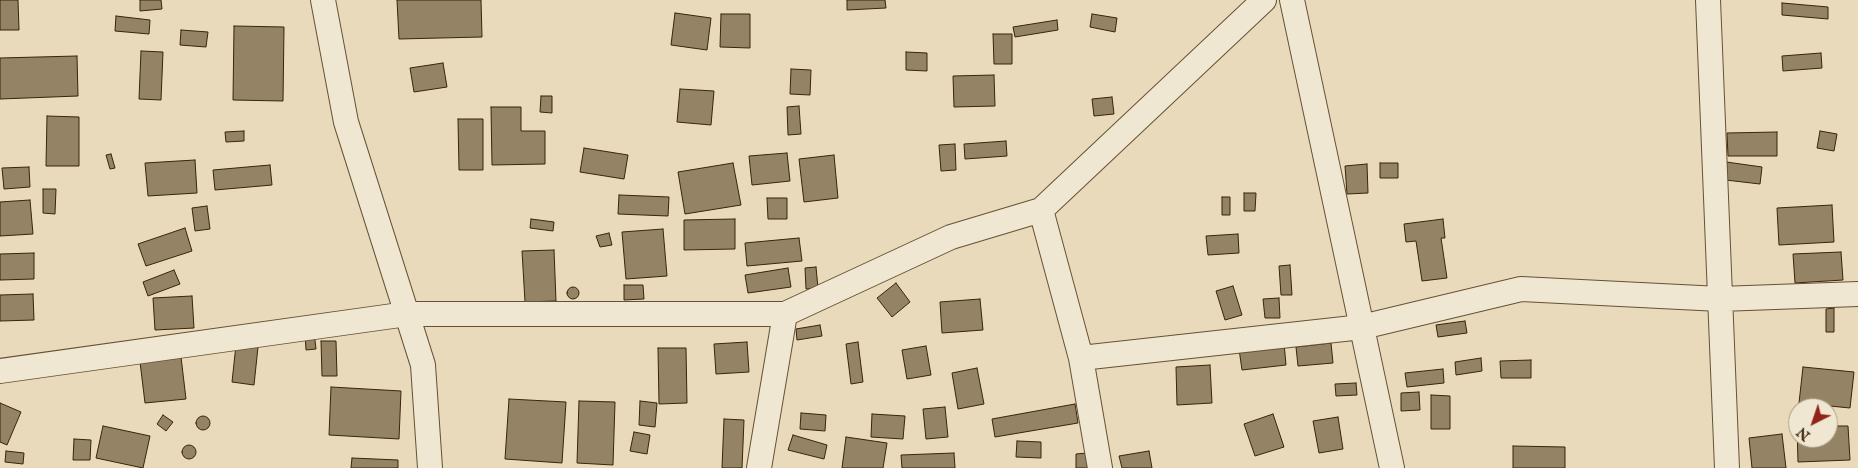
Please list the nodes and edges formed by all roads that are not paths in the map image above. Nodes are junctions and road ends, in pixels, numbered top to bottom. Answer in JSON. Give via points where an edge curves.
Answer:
{"nodes":[{"id":1,"x":323,"y":0,"type":"edge"},
{"id":2,"x":1264,"y":0,"type":"edge"},
{"id":3,"x":1292,"y":0,"type":"edge"},
{"id":4,"x":1708,"y":0,"type":"edge"},
{"id":5,"x":1041,"y":210,"type":"junction"},
{"id":6,"x":1858,"y":294,"type":"edge"},
{"id":7,"x":1720,"y":299,"type":"junction"},
{"id":8,"x":407,"y":314,"type":"junction"},
{"id":9,"x":785,"y":314,"type":"junction"},
{"id":10,"x":1362,"y":327,"type":"junction"},
{"id":11,"x":1081,"y":358,"type":"junction"},
{"id":12,"x":0,"y":371,"type":"edge"},
{"id":13,"x":430,"y":468,"type":"edge"},
{"id":14,"x":758,"y":468,"type":"edge"},
{"id":15,"x":1100,"y":468,"type":"edge"},
{"id":16,"x":1392,"y":468,"type":"edge"},
{"id":17,"x":1727,"y":468,"type":"edge"}],
"edges":[{"from":1,"to":8,"type":"street","via":[[346,122]]},
{"from":2,"to":5,"type":"street"},
{"from":3,"to":10,"type":"street"},
{"from":4,"to":7,"type":"street"},
{"from":5,"to":9,"type":"street","via":[[951,237]]},
{"from":5,"to":11,"type":"street"},
{"from":6,"to":7,"type":"street"},
{"from":7,"to":10,"type":"street","via":[[1521,289]]},
{"from":7,"to":17,"type":"street"},
{"from":8,"to":9,"type":"street"},
{"from":8,"to":12,"type":"street"},
{"from":8,"to":13,"type":"street","via":[[423,365]]},
{"from":9,"to":14,"type":"street"},
{"from":10,"to":11,"type":"street"},
{"from":10,"to":16,"type":"street"},
{"from":11,"to":15,"type":"street"}]}
